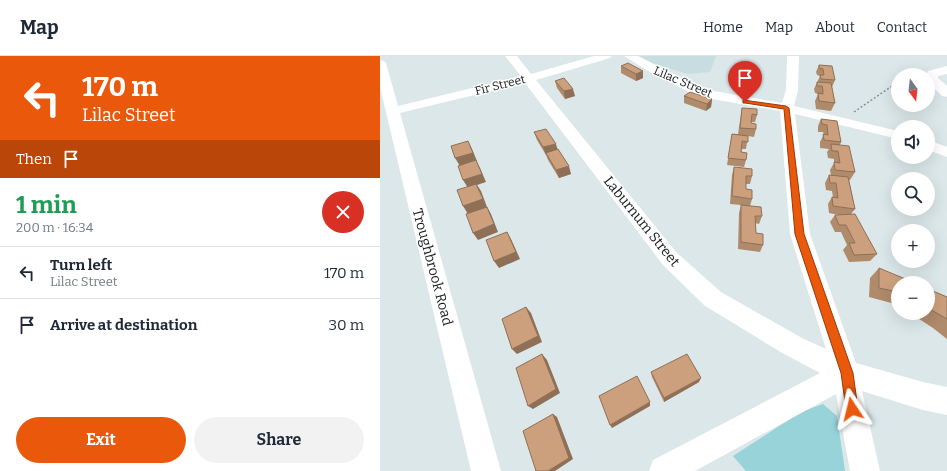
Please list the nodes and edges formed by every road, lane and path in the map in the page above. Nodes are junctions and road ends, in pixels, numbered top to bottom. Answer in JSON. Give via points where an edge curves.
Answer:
{"nodes":[{"id":1,"x":511,"y":56,"type":"edge"},
{"id":2,"x":606,"y":56,"type":"edge"},
{"id":3,"x":630,"y":56,"type":"edge"},
{"id":4,"x":793,"y":56,"type":"edge"},
{"id":5,"x":380,"y":63,"type":"edge"},
{"id":6,"x":947,"y":70,"type":"edge"},
{"id":7,"x":529,"y":78,"type":"junction"},
{"id":8,"x":891,"y":87,"type":"edge"},
{"id":9,"x":947,"y":93,"type":"edge"},
{"id":10,"x":786,"y":108,"type":"junction"},
{"id":11,"x":393,"y":111,"type":"junction"},
{"id":12,"x":844,"y":122,"type":"junction"},
{"id":13,"x":891,"y":133,"type":"edge"},
{"id":14,"x":935,"y":148,"type":"edge"},
{"id":15,"x":947,"y":152,"type":"edge"},
{"id":16,"x":847,"y":373,"type":"junction"},
{"id":17,"x":947,"y":401,"type":"edge"},
{"id":18,"x":486,"y":471,"type":"edge"},
{"id":19,"x":664,"y":471,"type":"edge"},
{"id":20,"x":864,"y":471,"type":"edge"}],
"edges":[{"from":1,"to":7,"type":"street","name":"Laburnum Street"},
{"from":2,"to":7,"type":"street","name":"Fir Street"},
{"from":3,"to":10,"type":"street","name":"Lilac Street","via":[[695,90]]},
{"from":4,"to":10,"type":"street","via":[[792,90]]},
{"from":5,"to":11,"type":"street","name":"Troughbrook Road"},
{"from":6,"to":9,"type":"street","via":[[932,74],[932,79]]},
{"from":7,"to":11,"type":"street","name":"Fir Street"},
{"from":7,"to":16,"type":"street","name":"Laburnum Street","via":[[675,264],[713,299],[793,346]]},
{"from":8,"to":12,"type":"path","via":[[847,117]]},
{"from":10,"to":12,"type":"street","name":"Lilac Street"},
{"from":10,"to":16,"type":"street","via":[[800,234]]},
{"from":11,"to":18,"type":"street","name":"Troughbrook Road"},
{"from":12,"to":13,"type":"street","name":"Lilac Street"},
{"from":14,"to":15,"type":"street"},
{"from":16,"to":17,"type":"street","name":"Laburnum Street"},
{"from":16,"to":19,"type":"street"},
{"from":16,"to":20,"type":"street"}]}
